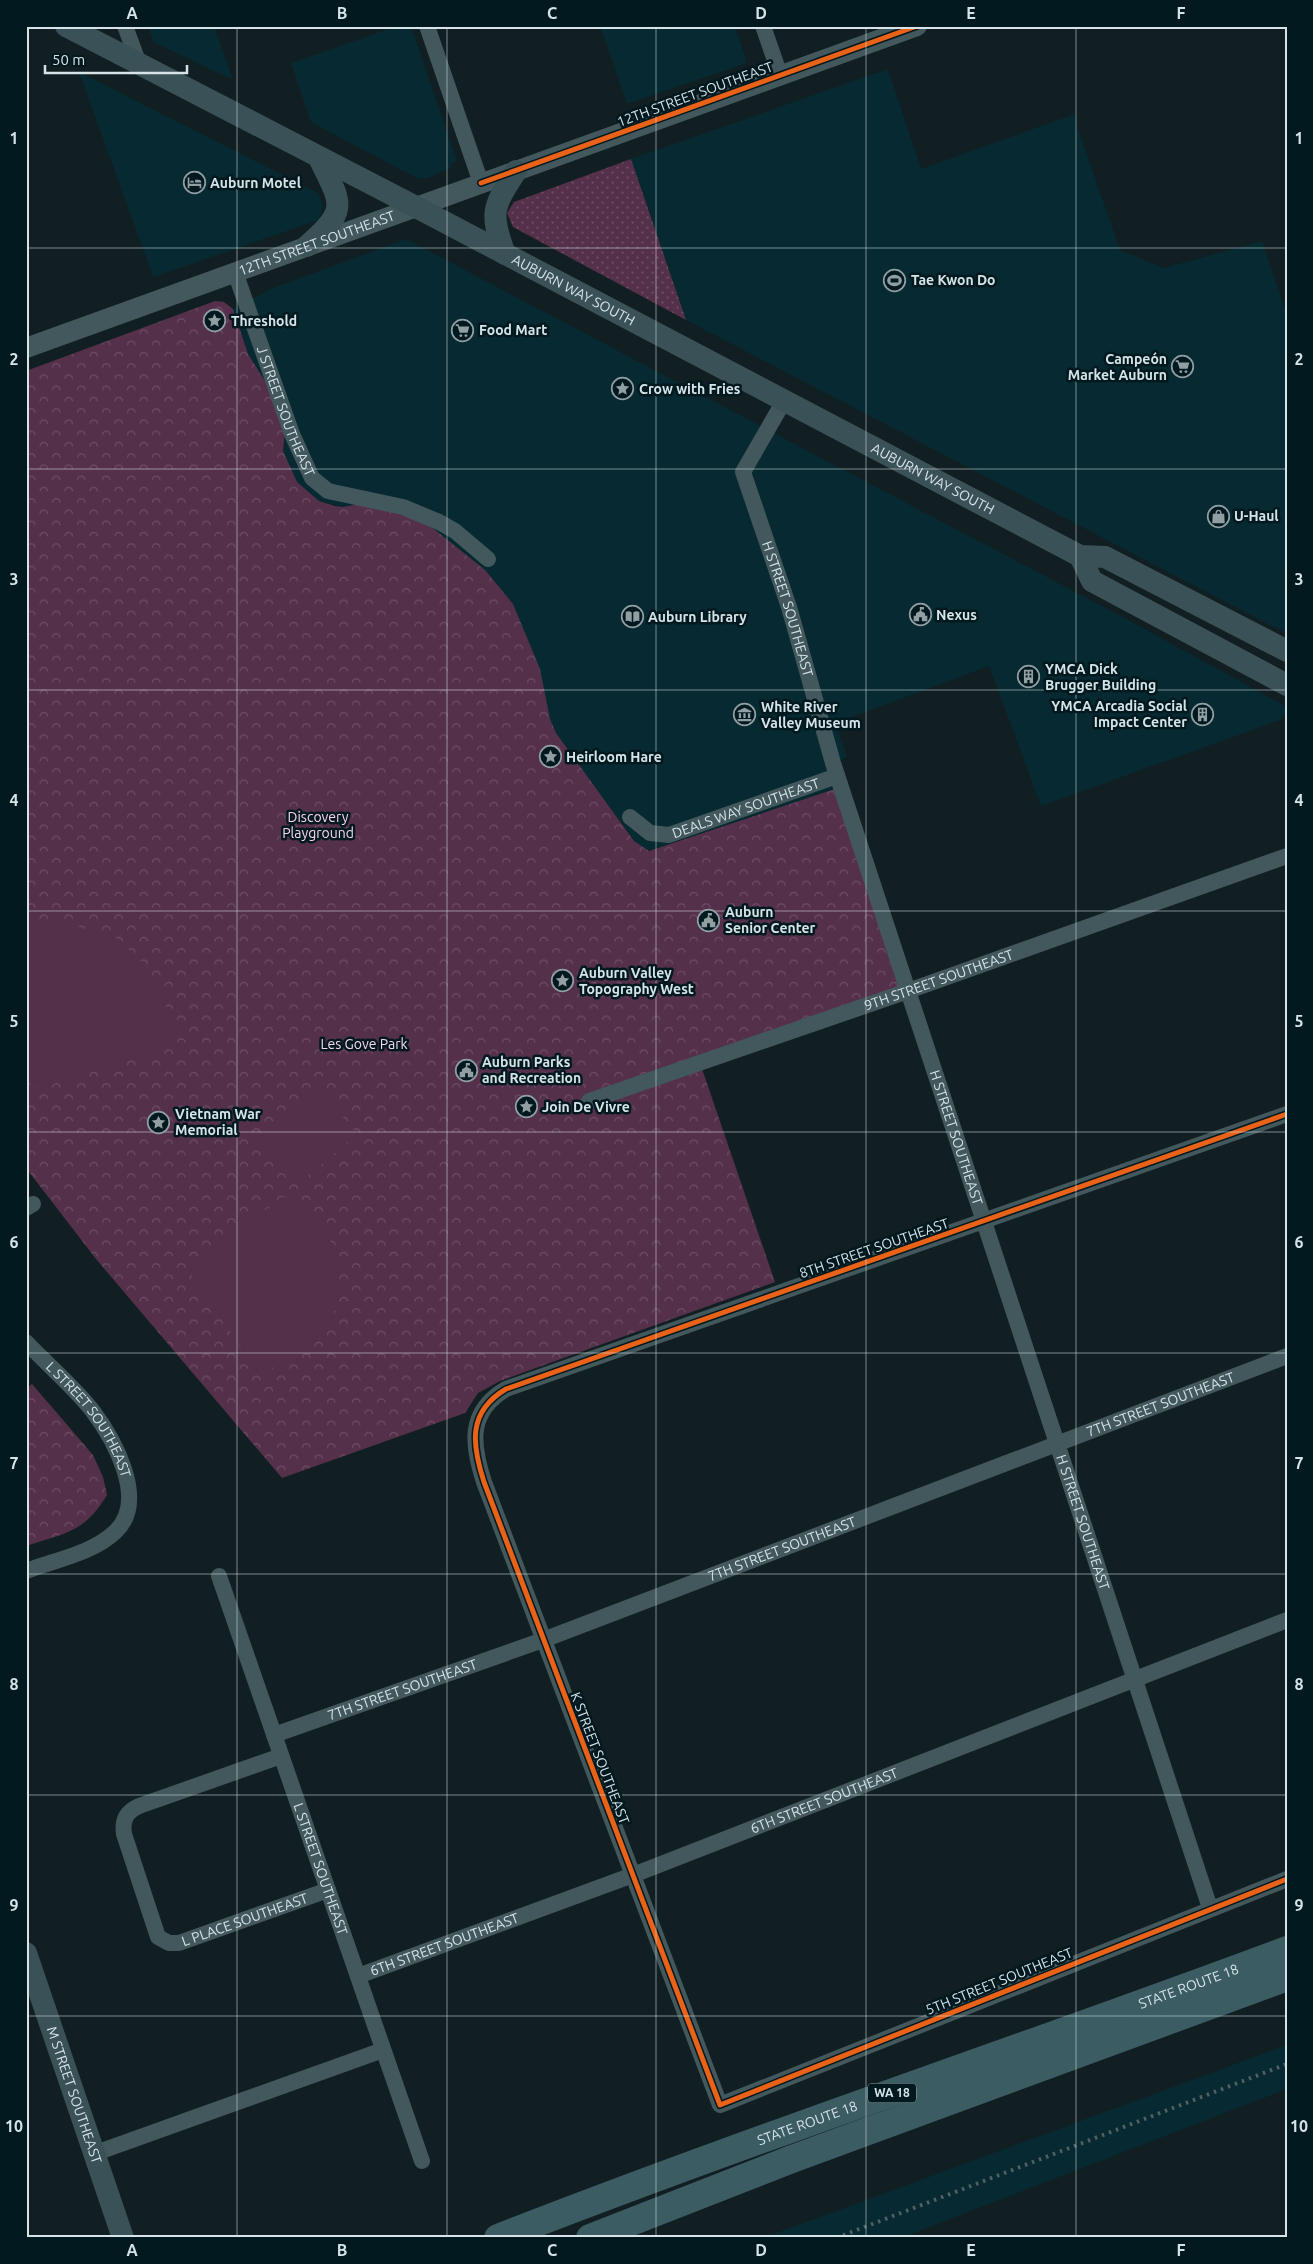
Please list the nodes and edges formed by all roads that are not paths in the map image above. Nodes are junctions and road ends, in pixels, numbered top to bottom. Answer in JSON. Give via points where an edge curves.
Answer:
{"nodes":[{"id":1,"x":66,"y":26,"type":"edge"},
{"id":2,"x":126,"y":26,"type":"edge"},
{"id":3,"x":427,"y":26,"type":"edge"},
{"id":4,"x":763,"y":26,"type":"edge"},
{"id":5,"x":917,"y":26,"type":"edge"},
{"id":6,"x":139,"y":64,"type":"junction"},
{"id":7,"x":780,"y":75,"type":"junction"},
{"id":8,"x":319,"y":158,"type":"junction"},
{"id":9,"x":516,"y":171,"type":"junction"},
{"id":10,"x":481,"y":184,"type":"junction"},
{"id":11,"x":416,"y":207,"type":"junction"},
{"id":12,"x":307,"y":246,"type":"junction"},
{"id":13,"x":505,"y":254,"type":"junction"},
{"id":14,"x":235,"y":272,"type":"junction"},
{"id":15,"x":26,"y":348,"type":"edge"},
{"id":16,"x":784,"y":401,"type":"junction"},
{"id":17,"x":1080,"y":556,"type":"junction"},
{"id":18,"x":488,"y":559,"type":"dead end"},
{"id":19,"x":1287,"y":651,"type":"edge"},
{"id":20,"x":1287,"y":685,"type":"edge"},
{"id":21,"x":837,"y":776,"type":"junction"},
{"id":22,"x":630,"y":817,"type":"dead end"},
{"id":23,"x":1287,"y":856,"type":"edge"},
{"id":24,"x":908,"y":991,"type":"junction"},
{"id":25,"x":589,"y":1100,"type":"dead end"},
{"id":26,"x":1287,"y":1114,"type":"edge"},
{"id":27,"x":984,"y":1221,"type":"junction"},
{"id":28,"x":26,"y":1342,"type":"edge"},
{"id":29,"x":1287,"y":1356,"type":"edge"},
{"id":30,"x":479,"y":1417,"type":"joint"},
{"id":31,"x":1058,"y":1445,"type":"junction"},
{"id":32,"x":26,"y":1571,"type":"edge"},
{"id":33,"x":219,"y":1576,"type":"dead end"},
{"id":34,"x":1287,"y":1620,"type":"edge"},
{"id":35,"x":543,"y":1640,"type":"junction"},
{"id":36,"x":1135,"y":1679,"type":"junction"},
{"id":37,"x":274,"y":1735,"type":"junction"},
{"id":38,"x":281,"y":1756,"type":"junction"},
{"id":39,"x":633,"y":1875,"type":"junction"},
{"id":40,"x":1287,"y":1879,"type":"edge"},
{"id":41,"x":328,"y":1890,"type":"junction"},
{"id":42,"x":1210,"y":1908,"type":"junction"},
{"id":43,"x":1287,"y":1950,"type":"edge"},
{"id":44,"x":26,"y":1953,"type":"edge"},
{"id":45,"x":358,"y":1976,"type":"junction"},
{"id":46,"x":1287,"y":1977,"type":"edge"},
{"id":47,"x":383,"y":2050,"type":"junction"},
{"id":48,"x":720,"y":2105,"type":"joint"},
{"id":49,"x":94,"y":2154,"type":"junction"},
{"id":50,"x":422,"y":2161,"type":"dead end"},
{"id":51,"x":123,"y":2238,"type":"edge"},
{"id":52,"x":498,"y":2238,"type":"edge"},
{"id":53,"x":590,"y":2238,"type":"edge"}],
"edges":[{"from":1,"to":6,"type":"main road","name":"AUBURN WAY SOUTH"},
{"from":2,"to":6,"type":"street"},
{"from":3,"to":10,"type":"street"},
{"from":4,"to":7,"type":"street"},
{"from":5,"to":7,"type":"street","name":"12TH STREET SOUTHEAST"},
{"from":6,"to":8,"type":"main road","name":"AUBURN WAY SOUTH"},
{"from":7,"to":9,"type":"street","name":"12TH STREET SOUTHEAST"},
{"from":8,"to":11,"type":"main road","name":"AUBURN WAY SOUTH"},
{"from":8,"to":12,"type":"main road","via":[[338,208],[327,229]]},
{"from":9,"to":10,"type":"street","name":"12TH STREET SOUTHEAST"},
{"from":9,"to":13,"type":"main road","via":[[494,212],[496,230]]},
{"from":10,"to":11,"type":"street","name":"12TH STREET SOUTHEAST"},
{"from":11,"to":12,"type":"street","name":"12TH STREET SOUTHEAST"},
{"from":11,"to":13,"type":"main road","name":"AUBURN WAY SOUTH"},
{"from":12,"to":14,"type":"street","name":"12TH STREET SOUTHEAST"},
{"from":13,"to":16,"type":"main road","name":"AUBURN WAY SOUTH"},
{"from":14,"to":15,"type":"street","name":"12TH STREET SOUTHEAST"},
{"from":14,"to":18,"type":"street","name":"J STREET SOUTHEAST","via":[[292,434],[312,478],[328,491],[403,507],[439,522]]},
{"from":16,"to":17,"type":"main road","name":"AUBURN WAY SOUTH"},
{"from":16,"to":21,"type":"street","name":"H STREET SOUTHEAST","via":[[743,472],[788,607]]},
{"from":17,"to":19,"type":"main road","name":"AUBURN WAY SOUTH","via":[[1105,557]]},
{"from":17,"to":20,"type":"main road","via":[[1092,581]]},
{"from":21,"to":22,"type":"street","name":"DEALS WAY SOUTHEAST","via":[[669,835],[650,833]]},
{"from":21,"to":24,"type":"street","name":"H STREET SOUTHEAST"},
{"from":23,"to":24,"type":"street","name":"9TH STREET SOUTHEAST"},
{"from":24,"to":25,"type":"street","name":"9TH STREET SOUTHEAST"},
{"from":24,"to":27,"type":"street","name":"H STREET SOUTHEAST"},
{"from":26,"to":27,"type":"street","name":"8TH STREET SOUTHEAST"},
{"from":27,"to":30,"type":"street","name":"8TH STREET SOUTHEAST","via":[[506,1389],[487,1404]]},
{"from":27,"to":31,"type":"street","name":"H STREET SOUTHEAST"},
{"from":28,"to":32,"type":"street","name":"L STREET SOUTHEAST","via":[[86,1402],[106,1431],[124,1468],[129,1488],[129,1508],[122,1525],[112,1535]]},
{"from":29,"to":31,"type":"street","name":"7TH STREET SOUTHEAST"},
{"from":30,"to":35,"type":"street","name":"K STREET SOUTHEAST","via":[[474,1435],[477,1460]]},
{"from":31,"to":35,"type":"street","name":"7TH STREET SOUTHEAST"},
{"from":31,"to":36,"type":"street","name":"H STREET SOUTHEAST"},
{"from":33,"to":37,"type":"street","name":"L STREET SOUTHEAST"},
{"from":34,"to":36,"type":"street","name":"6TH STREET SOUTHEAST"},
{"from":35,"to":37,"type":"street","name":"7TH STREET SOUTHEAST"},
{"from":35,"to":39,"type":"street","name":"K STREET SOUTHEAST"},
{"from":36,"to":39,"type":"street","name":"6TH STREET SOUTHEAST"},
{"from":36,"to":42,"type":"street","name":"H STREET SOUTHEAST"},
{"from":37,"to":38,"type":"street","name":"L STREET SOUTHEAST"},
{"from":38,"to":41,"type":"street","name":"L STREET SOUTHEAST"},
{"from":38,"to":41,"type":"street","name":"L PLACE SOUTHEAST","via":[[139,1806],[127,1814],[123,1823],[124,1834],[152,1922],[163,1941],[179,1943]]},
{"from":39,"to":45,"type":"street","name":"6TH STREET SOUTHEAST"},
{"from":39,"to":48,"type":"street","name":"K STREET SOUTHEAST"},
{"from":40,"to":42,"type":"street","name":"5TH STREET SOUTHEAST"},
{"from":41,"to":45,"type":"street","name":"L STREET SOUTHEAST"},
{"from":42,"to":48,"type":"street","name":"5TH STREET SOUTHEAST"},
{"from":43,"to":52,"type":"highway","name":"STATE ROUTE 18","number":"WA 18","via":[[597,2199]]},
{"from":44,"to":49,"type":"main road","name":"M STREET SOUTHEAST"},
{"from":45,"to":47,"type":"street","name":"L STREET SOUTHEAST"},
{"from":46,"to":53,"type":"highway","name":"STATE ROUTE 18","number":"WA 18","via":[[792,2159]]},
{"from":47,"to":49,"type":"street"},
{"from":47,"to":50,"type":"street","name":"L STREET SOUTHEAST"},
{"from":49,"to":51,"type":"main road","name":"M STREET SOUTHEAST"}]}
